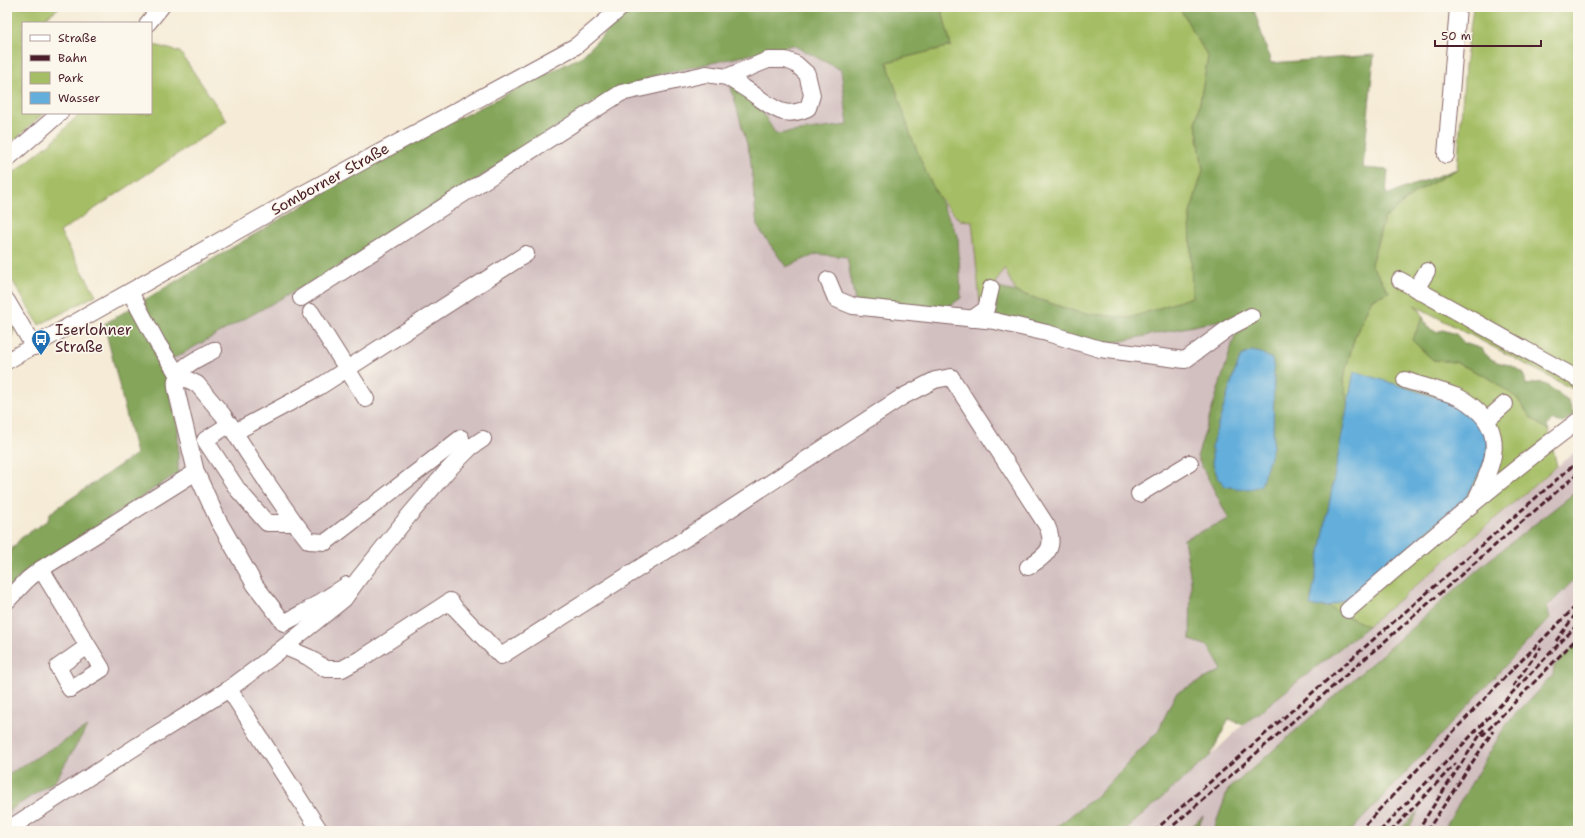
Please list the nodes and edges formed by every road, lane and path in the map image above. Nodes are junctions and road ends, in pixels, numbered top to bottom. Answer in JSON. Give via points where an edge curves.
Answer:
{"nodes":[{"id":1,"x":161,"y":7,"type":"edge"},
{"id":2,"x":622,"y":7,"type":"edge"},
{"id":3,"x":1458,"y":7,"type":"edge"},
{"id":4,"x":149,"y":22,"type":"edge"},
{"id":5,"x":727,"y":77,"type":"junction"},
{"id":6,"x":59,"y":114,"type":"edge"},
{"id":7,"x":1446,"y":155,"type":"dead end"},
{"id":8,"x":7,"y":160,"type":"edge"},
{"id":9,"x":526,"y":254,"type":"dead end"},
{"id":10,"x":1426,"y":270,"type":"dead end"},
{"id":11,"x":828,"y":280,"type":"dead end"},
{"id":12,"x":1400,"y":280,"type":"dead end"},
{"id":13,"x":992,"y":288,"type":"dead end"},
{"id":14,"x":1416,"y":289,"type":"junction"},
{"id":15,"x":130,"y":292,"type":"junction"},
{"id":16,"x":301,"y":298,"type":"dead end"},
{"id":17,"x":7,"y":301,"type":"edge"},
{"id":18,"x":311,"y":312,"type":"dead end"},
{"id":19,"x":1251,"y":316,"type":"dead end"},
{"id":20,"x":972,"y":319,"type":"junction"},
{"id":21,"x":34,"y":347,"type":"junction"},
{"id":22,"x":214,"y":350,"type":"dead end"},
{"id":23,"x":7,"y":361,"type":"edge"},
{"id":24,"x":347,"y":369,"type":"junction"},
{"id":25,"x":178,"y":375,"type":"junction"},
{"id":26,"x":1405,"y":380,"type":"dead end"},
{"id":27,"x":1578,"y":380,"type":"edge"},
{"id":28,"x":366,"y":399,"type":"dead end"},
{"id":29,"x":1505,"y":404,"type":"dead end"},
{"id":30,"x":1486,"y":420,"type":"junction"},
{"id":31,"x":1578,"y":421,"type":"edge"},
{"id":32,"x":232,"y":428,"type":"junction"},
{"id":33,"x":461,"y":438,"type":"dead end"},
{"id":34,"x":483,"y":439,"type":"dead end"},
{"id":35,"x":1190,"y":463,"type":"dead end"},
{"id":36,"x":196,"y":472,"type":"junction"},
{"id":37,"x":1139,"y":494,"type":"dead end"},
{"id":38,"x":1474,"y":502,"type":"junction"},
{"id":39,"x":295,"y":523,"type":"junction"},
{"id":40,"x":1028,"y":567,"type":"dead end"},
{"id":41,"x":41,"y":570,"type":"junction"},
{"id":42,"x":359,"y":578,"type":"junction"},
{"id":43,"x":7,"y":601,"type":"edge"},
{"id":44,"x":1348,"y":610,"type":"dead end"},
{"id":45,"x":88,"y":646,"type":"dead end"},
{"id":46,"x":285,"y":647,"type":"junction"},
{"id":47,"x":228,"y":689,"type":"junction"},
{"id":48,"x":7,"y":830,"type":"edge"},
{"id":49,"x":320,"y":831,"type":"edge"}],
"edges":[{"from":1,"to":4,"type":"street"},
{"from":2,"to":15,"type":"street","name":"Somborner Straße","via":[[576,46],[299,196]]},
{"from":3,"to":7,"type":"street"},
{"from":5,"to":5,"type":"street","via":[[768,60],[786,60],[796,64],[807,74],[812,95],[808,108],[800,112],[787,113],[771,108]]},
{"from":5,"to":16,"type":"street","via":[[706,74],[621,94]]},
{"from":6,"to":8,"type":"street"},
{"from":9,"to":24,"type":"street"},
{"from":10,"to":14,"type":"street"},
{"from":11,"to":20,"type":"street","via":[[836,299],[853,306]]},
{"from":12,"to":14,"type":"street"},
{"from":13,"to":20,"type":"street","via":[[986,309]]},
{"from":14,"to":27,"type":"street"},
{"from":15,"to":21,"type":"street","name":"Somborner Straße"},
{"from":15,"to":25,"type":"street"},
{"from":17,"to":21,"type":"street"},
{"from":18,"to":24,"type":"street"},
{"from":19,"to":20,"type":"street","via":[[1230,327],[1185,360],[1100,349],[996,321]]},
{"from":21,"to":23,"type":"street","name":"Somborner Straße"},
{"from":22,"to":25,"type":"street"},
{"from":24,"to":28,"type":"street"},
{"from":24,"to":32,"type":"street","via":[[319,386]]},
{"from":25,"to":32,"type":"street","via":[[197,384]]},
{"from":25,"to":36,"type":"street","via":[[176,393]]},
{"from":26,"to":30,"type":"street","via":[[1459,397],[1476,408]]},
{"from":29,"to":30,"type":"street"},
{"from":30,"to":38,"type":"street","via":[[1494,439],[1493,459]]},
{"from":31,"to":38,"type":"street"},
{"from":32,"to":39,"type":"street"},
{"from":32,"to":39,"type":"street","via":[[205,440],[238,490],[267,523]]},
{"from":33,"to":39,"type":"street","via":[[326,542],[309,541]]},
{"from":34,"to":42,"type":"street","via":[[447,471]]},
{"from":35,"to":37,"type":"street"},
{"from":36,"to":41,"type":"street"},
{"from":36,"to":42,"type":"street","via":[[218,520],[254,585],[284,623]]},
{"from":38,"to":44,"type":"street"},
{"from":40,"to":46,"type":"street","via":[[1044,556],[1051,546],[1052,537],[950,377],[936,380],[902,397],[666,552],[501,656],[450,601],[342,669],[326,669],[308,657]]},
{"from":41,"to":43,"type":"street","via":[[28,579]]},
{"from":41,"to":45,"type":"street"},
{"from":42,"to":46,"type":"street","via":[[344,599]]},
{"from":46,"to":47,"type":"street"},
{"from":47,"to":48,"type":"street"},
{"from":47,"to":49,"type":"street"}]}
